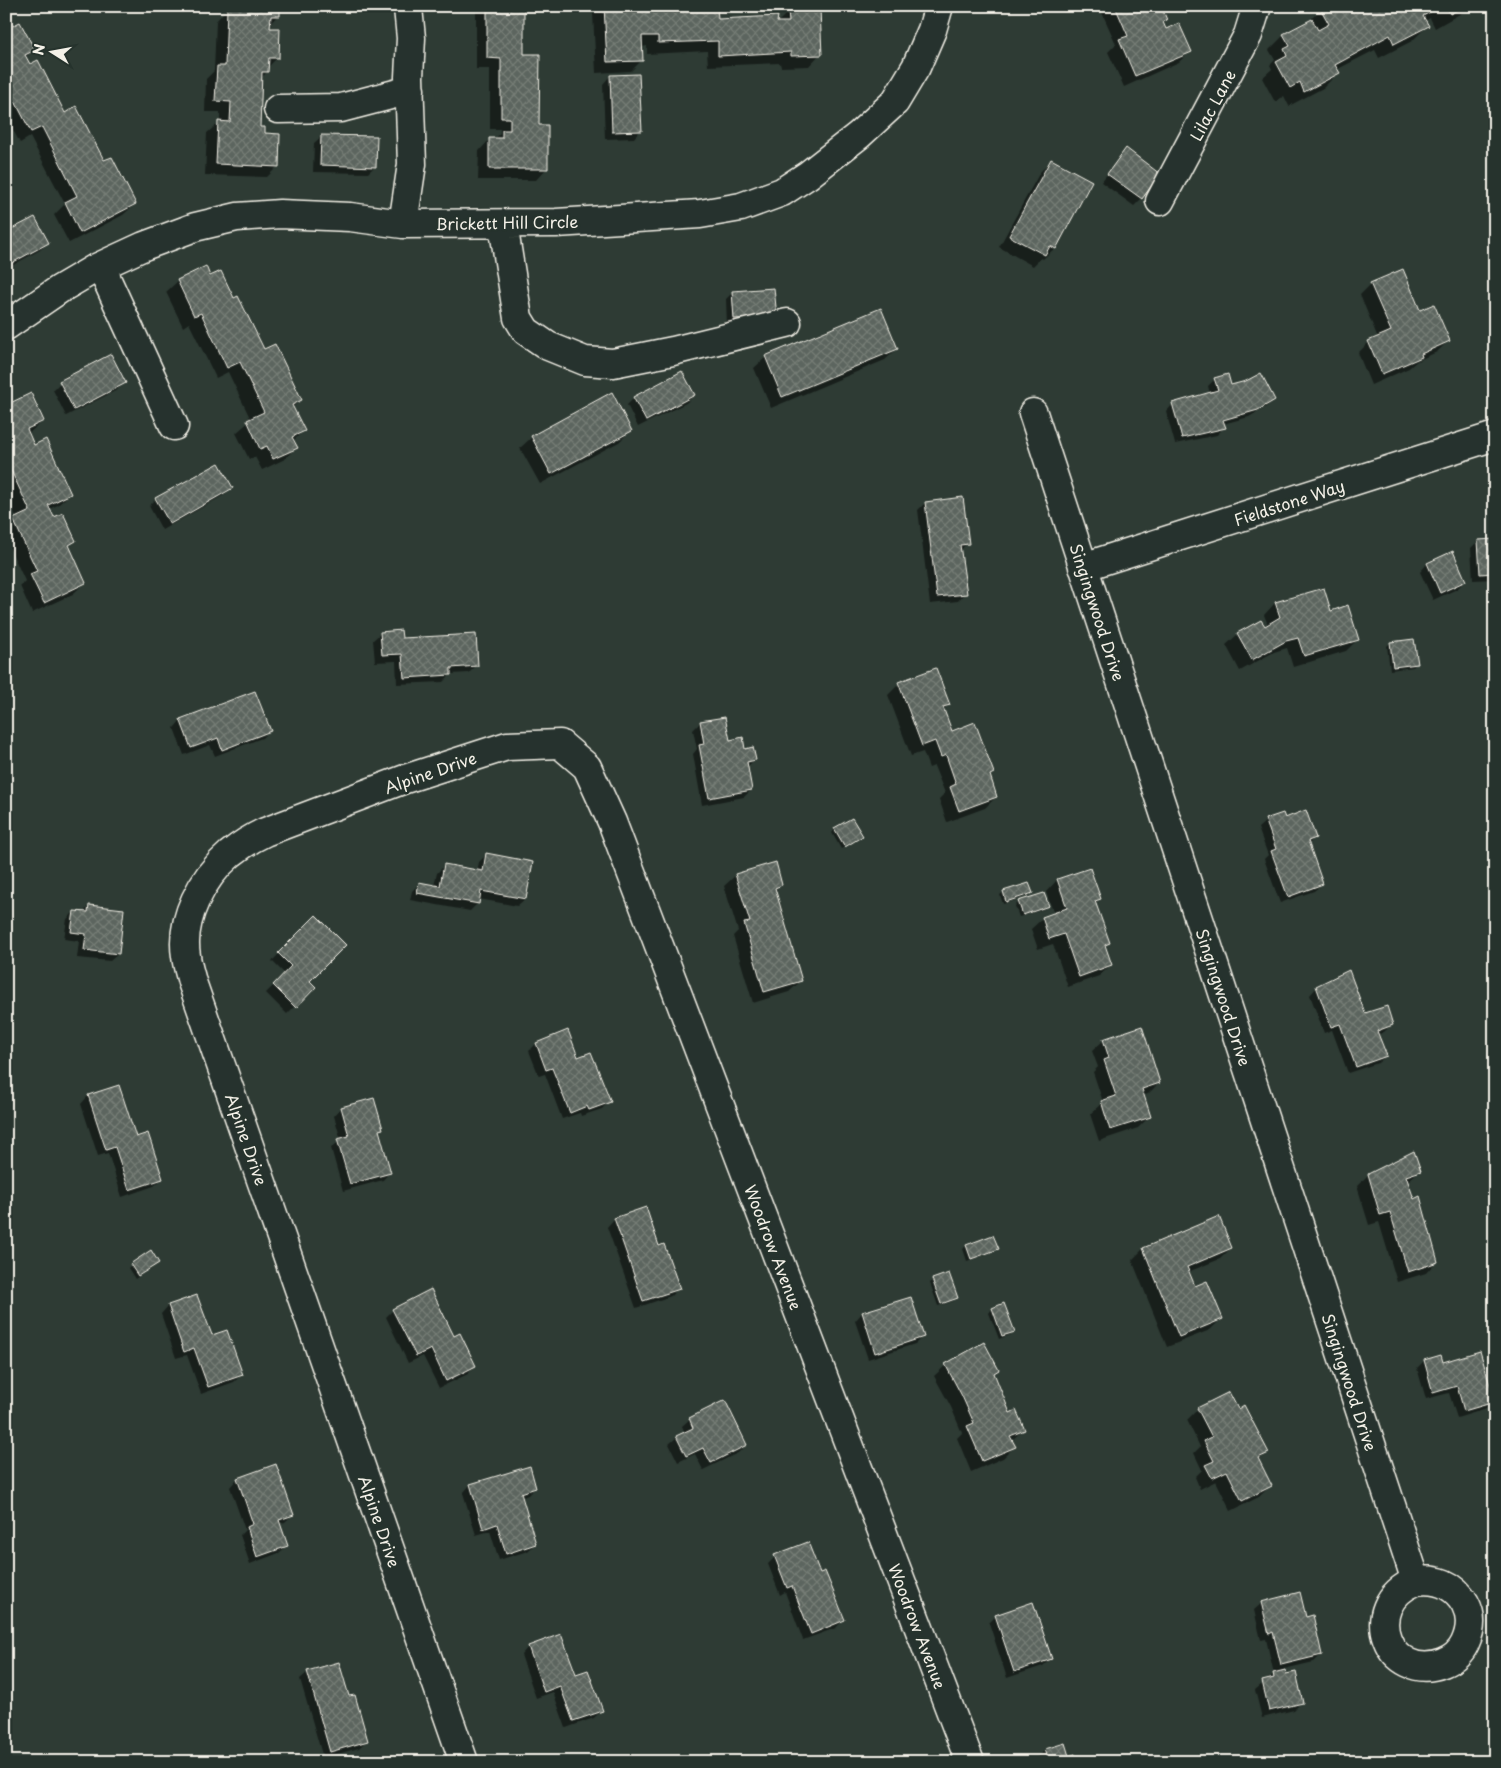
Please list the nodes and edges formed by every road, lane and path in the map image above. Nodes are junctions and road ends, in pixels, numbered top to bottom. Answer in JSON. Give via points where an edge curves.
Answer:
{"nodes":[{"id":1,"x":939,"y":6,"type":"edge"},
{"id":2,"x":1257,"y":6,"type":"edge"},
{"id":3,"x":408,"y":8,"type":"dead end"},
{"id":4,"x":410,"y":90,"type":"junction"},
{"id":5,"x":278,"y":109,"type":"dead end"},
{"id":6,"x":1160,"y":201,"type":"dead end"},
{"id":7,"x":403,"y":224,"type":"junction"},
{"id":8,"x":503,"y":224,"type":"junction"},
{"id":9,"x":101,"y":266,"type":"junction"},
{"id":10,"x":787,"y":322,"type":"dead end"},
{"id":11,"x":6,"y":326,"type":"edge"},
{"id":12,"x":1033,"y":413,"type":"dead end"},
{"id":13,"x":174,"y":426,"type":"dead end"},
{"id":14,"x":1495,"y":436,"type":"edge"},
{"id":15,"x":1083,"y":567,"type":"junction"},
{"id":16,"x":560,"y":744,"type":"joint"},
{"id":17,"x":1416,"y":1581,"type":"dead end"},
{"id":18,"x":464,"y":1762,"type":"edge"},
{"id":19,"x":970,"y":1762,"type":"edge"}],
"edges":[{"from":1,"to":8,"type":"street","name":"Brickett Hill Circle","via":[[916,67],[895,102],[859,135],[782,192],[740,207],[700,214]]},
{"from":2,"to":6,"type":"street","name":"Lilac Lane","via":[[1248,36]]},
{"from":3,"to":4,"type":"street"},
{"from":4,"to":5,"type":"street","via":[[340,108]]},
{"from":4,"to":7,"type":"street","via":[[412,164]]},
{"from":7,"to":8,"type":"street","name":"Brickett Hill Circle"},
{"from":7,"to":9,"type":"street","name":"Brickett Hill Circle","via":[[350,217],[280,214],[237,218],[195,226]]},
{"from":8,"to":10,"type":"street","via":[[518,318],[526,331],[548,346],[585,361],[613,363]]},
{"from":9,"to":11,"type":"street","name":"Brickett Hill Circle"},
{"from":9,"to":13,"type":"street"},
{"from":12,"to":15,"type":"street","name":"Singingwood Drive"},
{"from":14,"to":15,"type":"street","name":"Fieldstone Way"},
{"from":15,"to":17,"type":"street","name":"Singingwood Drive"},
{"from":16,"to":18,"type":"street","name":"Alpine Drive","via":[[507,746],[405,779],[259,835],[228,855],[213,871],[190,910],[186,933],[185,956],[192,982]]},
{"from":16,"to":19,"type":"street","name":"Woodrow Avenue","via":[[587,768],[612,822]]}]}
